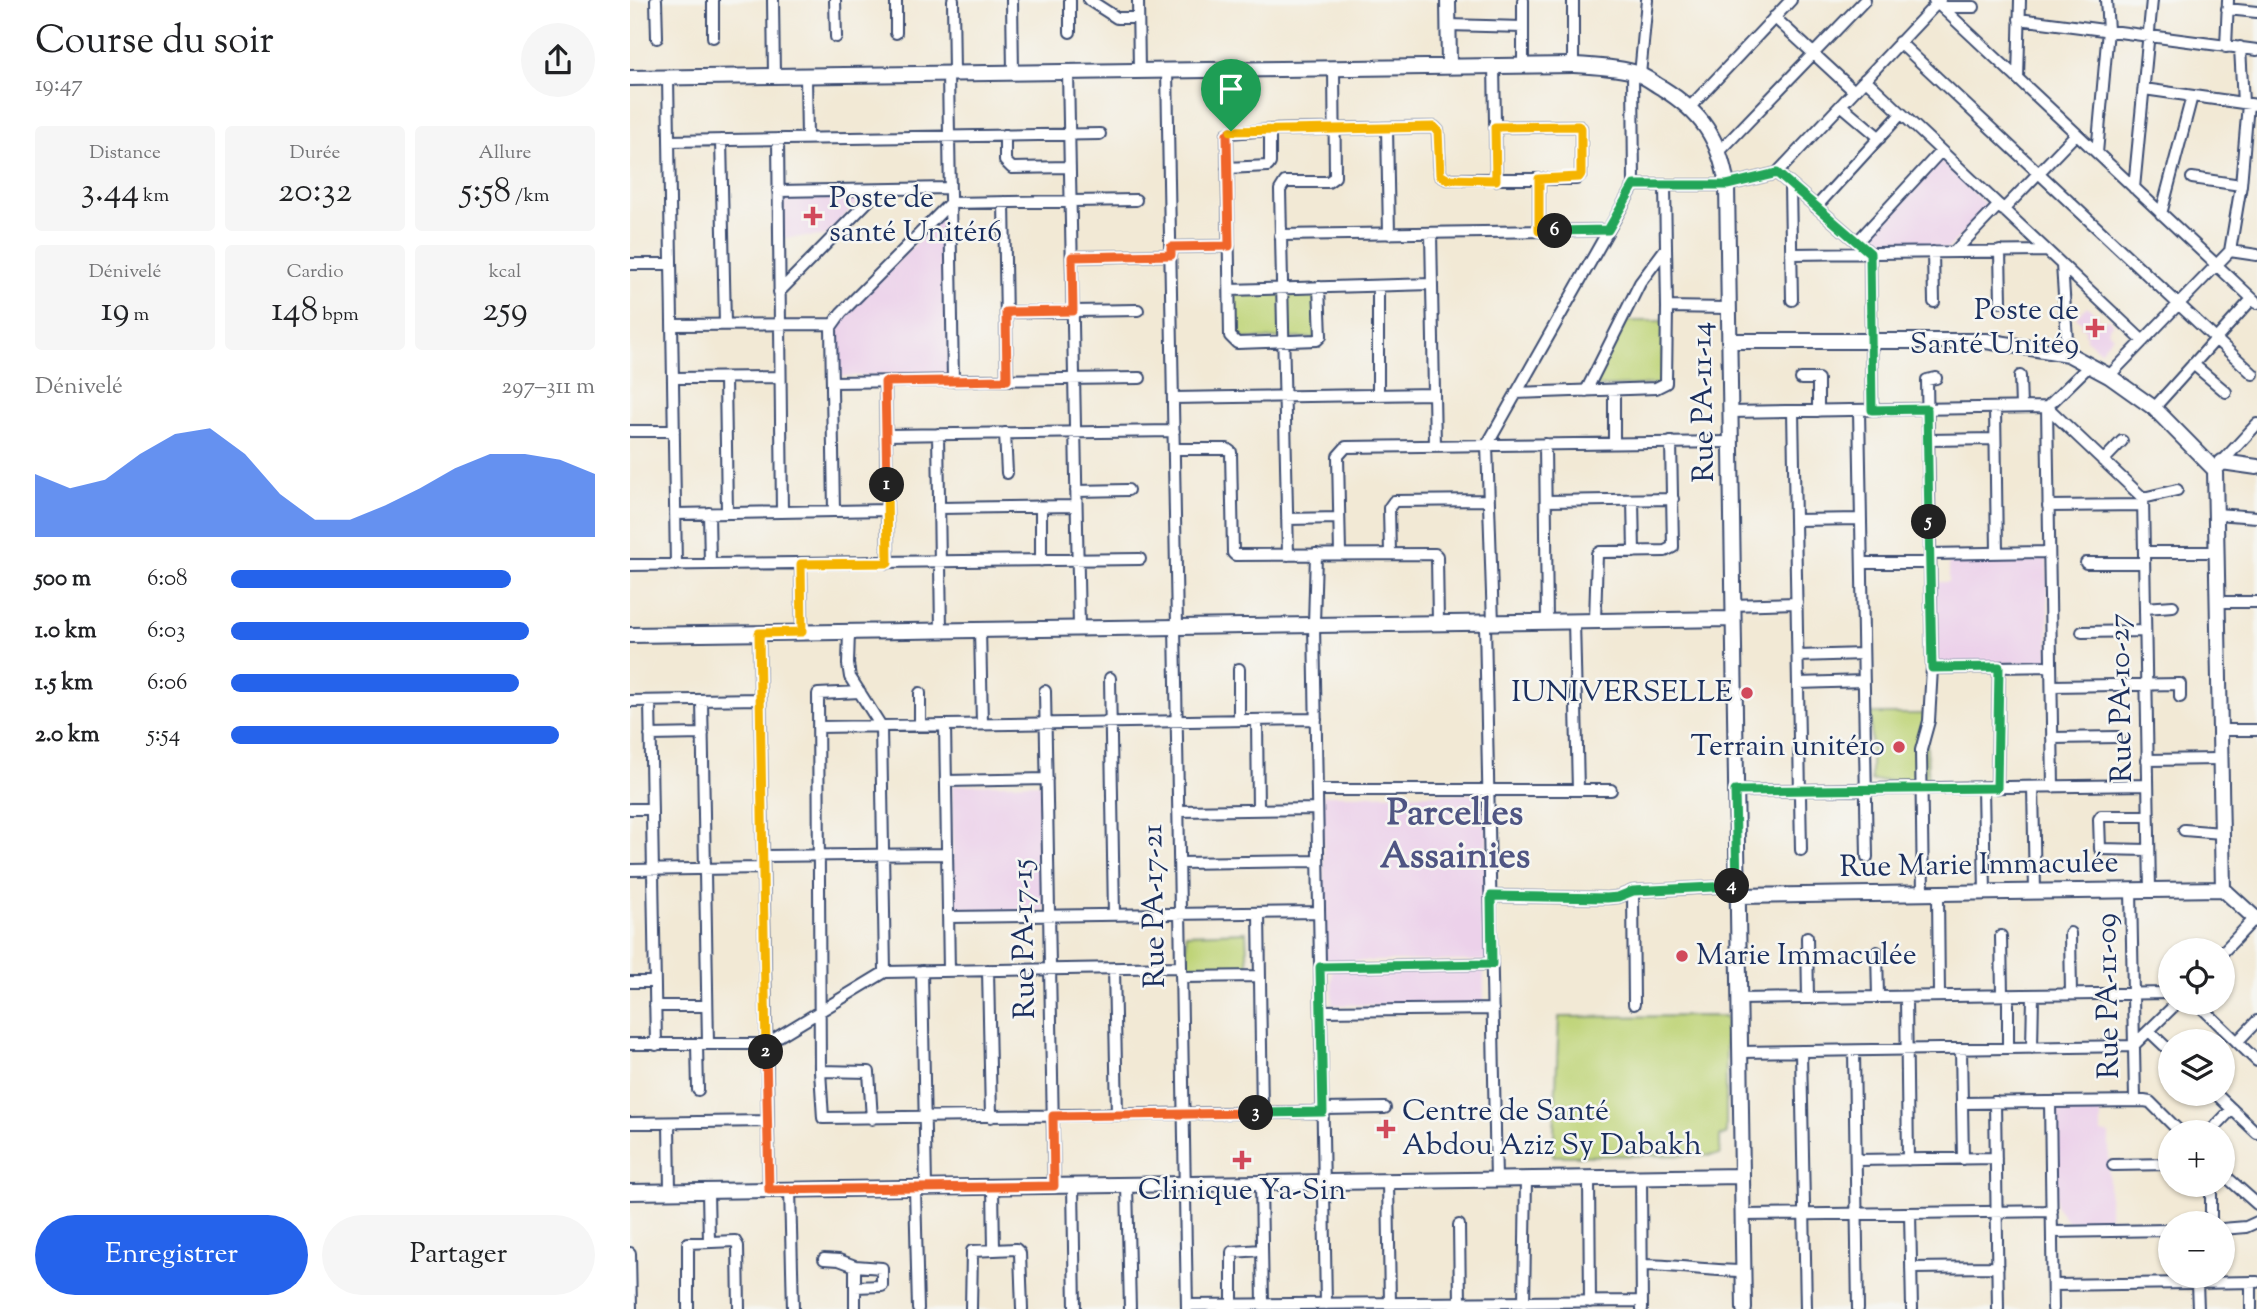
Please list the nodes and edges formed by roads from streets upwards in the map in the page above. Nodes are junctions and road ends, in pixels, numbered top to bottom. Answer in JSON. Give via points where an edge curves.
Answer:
{"nodes":[{"id":1,"x":656,"y":0,"type":"edge"},
{"id":2,"x":713,"y":0,"type":"edge"},
{"id":3,"x":773,"y":0,"type":"edge"},
{"id":4,"x":835,"y":0,"type":"edge"},
{"id":5,"x":896,"y":0,"type":"edge"},
{"id":6,"x":953,"y":0,"type":"edge"},
{"id":7,"x":1012,"y":0,"type":"edge"},
{"id":8,"x":1070,"y":0,"type":"edge"},
{"id":9,"x":1089,"y":0,"type":"edge"},
{"id":10,"x":1138,"y":0,"type":"edge"},
{"id":11,"x":1448,"y":0,"type":"edge"},
{"id":12,"x":1523,"y":0,"type":"edge"},
{"id":13,"x":1573,"y":0,"type":"edge"},
{"id":14,"x":1647,"y":0,"type":"edge"},
{"id":15,"x":1791,"y":0,"type":"edge"},
{"id":16,"x":1864,"y":0,"type":"edge"},
{"id":17,"x":2020,"y":0,"type":"edge"},
{"id":18,"x":2106,"y":0,"type":"edge"},
{"id":19,"x":2152,"y":0,"type":"edge"},
{"id":20,"x":1938,"y":3,"type":"edge"},
{"id":21,"x":2228,"y":4,"type":"edge"},
{"id":22,"x":1974,"y":7,"type":"dead end"},
{"id":23,"x":2257,"y":12,"type":"edge"},
{"id":24,"x":1138,"y":18,"type":"junction"},
{"id":25,"x":1774,"y":18,"type":"junction"},
{"id":26,"x":2019,"y":19,"type":"junction"},
{"id":27,"x":1448,"y":25,"type":"junction"},
{"id":28,"x":1523,"y":27,"type":"junction"},
{"id":29,"x":2108,"y":30,"type":"junction"},
{"id":30,"x":1070,"y":32,"type":"dead end"},
{"id":31,"x":896,"y":33,"type":"dead end"},
{"id":32,"x":713,"y":37,"type":"dead end"},
{"id":33,"x":836,"y":37,"type":"dead end"},
{"id":34,"x":2150,"y":37,"type":"junction"},
{"id":35,"x":657,"y":38,"type":"dead end"},
{"id":36,"x":1899,"y":42,"type":"junction"},
{"id":37,"x":2226,"y":47,"type":"junction"},
{"id":38,"x":2239,"y":47,"type":"junction"},
{"id":39,"x":2257,"y":50,"type":"edge"},
{"id":40,"x":1814,"y":54,"type":"junction"},
{"id":41,"x":1494,"y":65,"type":"junction"},
{"id":42,"x":1573,"y":65,"type":"junction"},
{"id":43,"x":1449,"y":66,"type":"junction"},
{"id":44,"x":1523,"y":66,"type":"junction"},
{"id":45,"x":1334,"y":68,"type":"junction"},
{"id":46,"x":1167,"y":70,"type":"junction"},
{"id":47,"x":1139,"y":71,"type":"junction"},
{"id":48,"x":1068,"y":72,"type":"junction"},
{"id":49,"x":1013,"y":73,"type":"junction"},
{"id":50,"x":951,"y":74,"type":"junction"},
{"id":51,"x":1637,"y":74,"type":"junction"},
{"id":52,"x":774,"y":76,"type":"junction"},
{"id":53,"x":806,"y":76,"type":"junction"},
{"id":54,"x":630,"y":78,"type":"edge"},
{"id":55,"x":668,"y":78,"type":"junction"},
{"id":56,"x":1865,"y":79,"type":"junction"},
{"id":57,"x":2018,"y":79,"type":"junction"},
{"id":58,"x":2144,"y":89,"type":"junction"},
{"id":59,"x":1854,"y":91,"type":"junction"},
{"id":60,"x":2192,"y":96,"type":"junction"},
{"id":61,"x":2249,"y":104,"type":"edge"},
{"id":62,"x":1841,"y":105,"type":"junction"},
{"id":63,"x":1690,"y":107,"type":"junction"},
{"id":64,"x":1901,"y":114,"type":"junction"},
{"id":65,"x":1495,"y":127,"type":"junction"},
{"id":66,"x":1387,"y":128,"type":"junction"},
{"id":67,"x":1335,"y":129,"type":"junction"},
{"id":68,"x":1270,"y":130,"type":"junction"},
{"id":69,"x":1069,"y":134,"type":"junction"},
{"id":70,"x":1100,"y":134,"type":"dead end"},
{"id":71,"x":2077,"y":134,"type":"junction"},
{"id":72,"x":1005,"y":135,"type":"junction"},
{"id":73,"x":949,"y":136,"type":"junction"},
{"id":74,"x":1880,"y":138,"type":"junction"},
{"id":75,"x":778,"y":139,"type":"junction"},
{"id":76,"x":807,"y":139,"type":"junction"},
{"id":77,"x":721,"y":140,"type":"junction"},
{"id":78,"x":669,"y":141,"type":"junction"},
{"id":79,"x":1941,"y":151,"type":"junction"},
{"id":80,"x":1719,"y":152,"type":"junction"},
{"id":81,"x":2097,"y":153,"type":"junction"},
{"id":82,"x":1070,"y":167,"type":"junction"},
{"id":83,"x":1227,"y":168,"type":"junction"},
{"id":84,"x":1777,"y":173,"type":"junction"},
{"id":85,"x":2039,"y":173,"type":"junction"},
{"id":86,"x":2192,"y":178,"type":"dead end"},
{"id":87,"x":1539,"y":179,"type":"junction"},
{"id":88,"x":1496,"y":180,"type":"junction"},
{"id":89,"x":1634,"y":185,"type":"junction"},
{"id":90,"x":1727,"y":185,"type":"junction"},
{"id":91,"x":1790,"y":185,"type":"junction"},
{"id":92,"x":2241,"y":185,"type":"junction"},
{"id":93,"x":1665,"y":186,"type":"junction"},
{"id":94,"x":950,"y":188,"type":"junction"},
{"id":95,"x":2134,"y":188,"type":"junction"},
{"id":96,"x":880,"y":190,"type":"junction"},
{"id":97,"x":778,"y":191,"type":"junction"},
{"id":98,"x":1136,"y":200,"type":"dead end"},
{"id":99,"x":1070,"y":201,"type":"junction"},
{"id":100,"x":1004,"y":202,"type":"junction"},
{"id":101,"x":950,"y":203,"type":"junction"},
{"id":102,"x":1816,"y":207,"type":"junction"},
{"id":103,"x":2001,"y":208,"type":"junction"},
{"id":104,"x":2161,"y":214,"type":"junction"},
{"id":105,"x":1608,"y":230,"type":"junction"},
{"id":106,"x":1539,"y":231,"type":"junction"},
{"id":107,"x":1389,"y":233,"type":"junction"},
{"id":108,"x":1431,"y":233,"type":"junction"},
{"id":109,"x":1280,"y":235,"type":"junction"},
{"id":110,"x":1857,"y":242,"type":"junction"},
{"id":111,"x":1229,"y":246,"type":"junction"},
{"id":112,"x":1666,"y":248,"type":"junction"},
{"id":113,"x":1171,"y":251,"type":"junction"},
{"id":114,"x":2000,"y":251,"type":"junction"},
{"id":115,"x":2047,"y":251,"type":"junction"},
{"id":116,"x":2230,"y":251,"type":"junction"},
{"id":117,"x":1933,"y":252,"type":"junction"},
{"id":118,"x":1954,"y":252,"type":"junction"},
{"id":119,"x":1870,"y":253,"type":"junction"},
{"id":120,"x":1791,"y":254,"type":"junction"},
{"id":121,"x":2257,"y":255,"type":"edge"},
{"id":122,"x":1072,"y":257,"type":"junction"},
{"id":123,"x":630,"y":264,"type":"edge"},
{"id":124,"x":671,"y":264,"type":"junction"},
{"id":125,"x":2062,"y":265,"type":"junction"},
{"id":126,"x":2216,"y":265,"type":"junction"},
{"id":127,"x":1432,"y":284,"type":"junction"},
{"id":128,"x":1378,"y":286,"type":"junction"},
{"id":129,"x":1319,"y":287,"type":"junction"},
{"id":130,"x":1281,"y":288,"type":"junction"},
{"id":131,"x":1230,"y":290,"type":"junction"},
{"id":132,"x":779,"y":292,"type":"junction"},
{"id":133,"x":1792,"y":300,"type":"dead end"},
{"id":134,"x":2255,"y":301,"type":"edge"},
{"id":135,"x":1934,"y":302,"type":"dead end"},
{"id":136,"x":2001,"y":302,"type":"dead end"},
{"id":137,"x":2179,"y":304,"type":"junction"},
{"id":138,"x":1667,"y":307,"type":"junction"},
{"id":139,"x":1728,"y":307,"type":"junction"},
{"id":140,"x":1138,"y":310,"type":"dead end"},
{"id":141,"x":1073,"y":311,"type":"junction"},
{"id":142,"x":1006,"y":312,"type":"junction"},
{"id":143,"x":725,"y":324,"type":"junction"},
{"id":144,"x":778,"y":324,"type":"junction"},
{"id":145,"x":832,"y":324,"type":"junction"},
{"id":146,"x":672,"y":325,"type":"junction"},
{"id":147,"x":2216,"y":339,"type":"junction"},
{"id":148,"x":1871,"y":340,"type":"junction"},
{"id":149,"x":1284,"y":341,"type":"junction"},
{"id":150,"x":1729,"y":341,"type":"junction"},
{"id":151,"x":2143,"y":341,"type":"junction"},
{"id":152,"x":2068,"y":354,"type":"junction"},
{"id":153,"x":2193,"y":364,"type":"junction"},
{"id":154,"x":2090,"y":365,"type":"junction"},
{"id":155,"x":2253,"y":374,"type":"dead end"},
{"id":156,"x":2020,"y":376,"type":"dead end"},
{"id":157,"x":2109,"y":376,"type":"junction"},
{"id":158,"x":779,"y":377,"type":"junction"},
{"id":159,"x":673,"y":378,"type":"junction"},
{"id":160,"x":725,"y":378,"type":"junction"},
{"id":161,"x":1140,"y":378,"type":"dead end"},
{"id":162,"x":1936,"y":378,"type":"dead end"},
{"id":163,"x":1074,"y":379,"type":"junction"},
{"id":164,"x":1801,"y":379,"type":"dead end"},
{"id":165,"x":1007,"y":380,"type":"junction"},
{"id":166,"x":953,"y":381,"type":"junction"},
{"id":167,"x":832,"y":382,"type":"junction"},
{"id":168,"x":885,"y":382,"type":"junction"},
{"id":169,"x":1586,"y":391,"type":"junction"},
{"id":170,"x":1614,"y":391,"type":"junction"},
{"id":171,"x":2226,"y":392,"type":"dead end"},
{"id":172,"x":1516,"y":393,"type":"junction"},
{"id":173,"x":1434,"y":394,"type":"junction"},
{"id":174,"x":1378,"y":395,"type":"junction"},
{"id":175,"x":1285,"y":396,"type":"junction"},
{"id":176,"x":1173,"y":398,"type":"junction"},
{"id":177,"x":2021,"y":407,"type":"junction"},
{"id":178,"x":2047,"y":407,"type":"junction"},
{"id":179,"x":1995,"y":408,"type":"junction"},
{"id":180,"x":2154,"y":408,"type":"junction"},
{"id":181,"x":1927,"y":409,"type":"junction"},
{"id":182,"x":1859,"y":410,"type":"junction"},
{"id":183,"x":1872,"y":410,"type":"junction"},
{"id":184,"x":1793,"y":411,"type":"junction"},
{"id":185,"x":1818,"y":411,"type":"junction"},
{"id":186,"x":1730,"y":412,"type":"junction"},
{"id":187,"x":2257,"y":424,"type":"edge"},
{"id":188,"x":1174,"y":430,"type":"junction"},
{"id":189,"x":630,"y":431,"type":"edge"},
{"id":190,"x":674,"y":431,"type":"junction"},
{"id":191,"x":1075,"y":432,"type":"junction"},
{"id":192,"x":1005,"y":433,"type":"junction"},
{"id":193,"x":938,"y":434,"type":"junction"},
{"id":194,"x":886,"y":435,"type":"junction"},
{"id":195,"x":1995,"y":439,"type":"junction"},
{"id":196,"x":1928,"y":440,"type":"junction"},
{"id":197,"x":2122,"y":441,"type":"dead end"},
{"id":198,"x":1671,"y":442,"type":"junction"},
{"id":199,"x":1731,"y":442,"type":"junction"},
{"id":200,"x":1615,"y":443,"type":"junction"},
{"id":201,"x":1545,"y":444,"type":"junction"},
{"id":202,"x":1487,"y":445,"type":"junction"},
{"id":203,"x":1435,"y":446,"type":"junction"},
{"id":204,"x":1174,"y":449,"type":"junction"},
{"id":205,"x":2103,"y":461,"type":"junction"},
{"id":206,"x":2218,"y":466,"type":"junction"},
{"id":207,"x":2257,"y":467,"type":"edge"},
{"id":208,"x":1007,"y":473,"type":"dead end"},
{"id":209,"x":1128,"y":490,"type":"dead end"},
{"id":210,"x":2177,"y":490,"type":"dead end"},
{"id":211,"x":1076,"y":491,"type":"junction"},
{"id":212,"x":1673,"y":499,"type":"junction"},
{"id":213,"x":1489,"y":500,"type":"junction"},
{"id":214,"x":1633,"y":500,"type":"junction"},
{"id":215,"x":1545,"y":501,"type":"junction"},
{"id":216,"x":2143,"y":501,"type":"junction"},
{"id":217,"x":1041,"y":506,"type":"junction"},
{"id":218,"x":1076,"y":506,"type":"junction"},
{"id":219,"x":2048,"y":506,"type":"junction"},
{"id":220,"x":939,"y":508,"type":"junction"},
{"id":221,"x":887,"y":510,"type":"junction"},
{"id":222,"x":834,"y":511,"type":"junction"},
{"id":223,"x":782,"y":512,"type":"junction"},
{"id":224,"x":709,"y":513,"type":"junction"},
{"id":225,"x":727,"y":513,"type":"junction"},
{"id":226,"x":675,"y":514,"type":"junction"},
{"id":227,"x":2216,"y":514,"type":"junction"},
{"id":228,"x":2257,"y":517,"type":"edge"},
{"id":229,"x":1339,"y":518,"type":"junction"},
{"id":230,"x":1287,"y":519,"type":"junction"},
{"id":231,"x":1861,"y":519,"type":"junction"},
{"id":232,"x":1795,"y":520,"type":"junction"},
{"id":233,"x":1634,"y":552,"type":"junction"},
{"id":234,"x":2049,"y":552,"type":"junction"},
{"id":235,"x":2217,"y":552,"type":"junction"},
{"id":236,"x":1390,"y":553,"type":"junction"},
{"id":237,"x":1997,"y":553,"type":"junction"},
{"id":238,"x":1316,"y":554,"type":"junction"},
{"id":239,"x":1340,"y":554,"type":"junction"},
{"id":240,"x":1287,"y":555,"type":"junction"},
{"id":241,"x":2144,"y":557,"type":"junction"},
{"id":242,"x":1140,"y":559,"type":"dead end"},
{"id":243,"x":1930,"y":559,"type":"junction"},
{"id":244,"x":1077,"y":560,"type":"junction"},
{"id":245,"x":1041,"y":561,"type":"junction"},
{"id":246,"x":940,"y":562,"type":"junction"},
{"id":247,"x":888,"y":563,"type":"junction"},
{"id":248,"x":1862,"y":563,"type":"junction"},
{"id":249,"x":2086,"y":563,"type":"dead end"},
{"id":250,"x":710,"y":564,"type":"junction"},
{"id":251,"x":801,"y":564,"type":"junction"},
{"id":252,"x":630,"y":565,"type":"edge"},
{"id":253,"x":676,"y":565,"type":"junction"},
{"id":254,"x":2217,"y":602,"type":"junction"},
{"id":255,"x":2257,"y":602,"type":"edge"},
{"id":256,"x":1797,"y":603,"type":"junction"},
{"id":257,"x":2173,"y":606,"type":"dead end"},
{"id":258,"x":2145,"y":608,"type":"junction"},
{"id":259,"x":1732,"y":612,"type":"junction"},
{"id":260,"x":1574,"y":621,"type":"junction"},
{"id":261,"x":1595,"y":621,"type":"junction"},
{"id":262,"x":1547,"y":622,"type":"junction"},
{"id":263,"x":1489,"y":623,"type":"junction"},
{"id":264,"x":1314,"y":624,"type":"junction"},
{"id":265,"x":1438,"y":624,"type":"junction"},
{"id":266,"x":1176,"y":626,"type":"junction"},
{"id":267,"x":1079,"y":628,"type":"junction"},
{"id":268,"x":980,"y":629,"type":"junction"},
{"id":269,"x":941,"y":630,"type":"junction"},
{"id":270,"x":849,"y":631,"type":"junction"},
{"id":271,"x":2145,"y":631,"type":"junction"},
{"id":272,"x":802,"y":632,"type":"junction"},
{"id":273,"x":2082,"y":632,"type":"dead end"},
{"id":274,"x":759,"y":633,"type":"junction"},
{"id":275,"x":630,"y":635,"type":"edge"},
{"id":276,"x":1863,"y":654,"type":"junction"},
{"id":277,"x":1798,"y":656,"type":"junction"},
{"id":278,"x":2051,"y":666,"type":"junction"},
{"id":279,"x":1999,"y":667,"type":"junction"},
{"id":280,"x":1932,"y":668,"type":"junction"},
{"id":281,"x":1238,"y":669,"type":"dead end"},
{"id":282,"x":1110,"y":678,"type":"dead end"},
{"id":283,"x":1864,"y":681,"type":"junction"},
{"id":284,"x":1798,"y":683,"type":"junction"},
{"id":285,"x":2146,"y":684,"type":"junction"},
{"id":286,"x":2052,"y":686,"type":"junction"},
{"id":287,"x":1045,"y":691,"type":"dead end"},
{"id":288,"x":860,"y":692,"type":"junction"},
{"id":289,"x":920,"y":693,"type":"dead end"},
{"id":290,"x":2180,"y":697,"type":"dead end"},
{"id":291,"x":760,"y":699,"type":"junction"},
{"id":292,"x":702,"y":700,"type":"junction"},
{"id":293,"x":630,"y":701,"type":"edge"},
{"id":294,"x":650,"y":701,"type":"junction"},
{"id":295,"x":1316,"y":719,"type":"junction"},
{"id":296,"x":1240,"y":720,"type":"junction"},
{"id":297,"x":1257,"y":720,"type":"junction"},
{"id":298,"x":1176,"y":721,"type":"junction"},
{"id":299,"x":1111,"y":722,"type":"junction"},
{"id":300,"x":1046,"y":723,"type":"junction"},
{"id":301,"x":982,"y":724,"type":"junction"},
{"id":302,"x":920,"y":725,"type":"junction"},
{"id":303,"x":945,"y":725,"type":"junction"},
{"id":304,"x":881,"y":726,"type":"junction"},
{"id":305,"x":818,"y":727,"type":"junction"},
{"id":306,"x":2220,"y":730,"type":"junction"},
{"id":307,"x":2257,"y":730,"type":"edge"},
{"id":308,"x":703,"y":734,"type":"junction"},
{"id":309,"x":650,"y":735,"type":"junction"},
{"id":310,"x":2118,"y":737,"type":"dead end"},
{"id":311,"x":2052,"y":738,"type":"junction"},
{"id":312,"x":2220,"y":758,"type":"junction"},
{"id":313,"x":2147,"y":760,"type":"junction"},
{"id":314,"x":1047,"y":779,"type":"junction"},
{"id":315,"x":946,"y":781,"type":"junction"},
{"id":316,"x":2148,"y":785,"type":"junction"},
{"id":317,"x":2033,"y":787,"type":"junction"},
{"id":318,"x":2053,"y":787,"type":"junction"},
{"id":319,"x":1983,"y":788,"type":"junction"},
{"id":320,"x":1997,"y":788,"type":"junction"},
{"id":321,"x":1866,"y":789,"type":"junction"},
{"id":322,"x":1921,"y":789,"type":"junction"},
{"id":323,"x":1317,"y":790,"type":"junction"},
{"id":324,"x":1489,"y":790,"type":"junction"},
{"id":325,"x":1578,"y":790,"type":"junction"},
{"id":326,"x":1611,"y":790,"type":"dead end"},
{"id":327,"x":1800,"y":790,"type":"junction"},
{"id":328,"x":1735,"y":791,"type":"junction"},
{"id":329,"x":1317,"y":808,"type":"junction"},
{"id":330,"x":630,"y":809,"type":"edge"},
{"id":331,"x":652,"y":809,"type":"junction"},
{"id":332,"x":1258,"y":809,"type":"junction"},
{"id":333,"x":1178,"y":811,"type":"junction"},
{"id":334,"x":2148,"y":816,"type":"junction"},
{"id":335,"x":2184,"y":830,"type":"dead end"},
{"id":336,"x":2221,"y":833,"type":"junction"},
{"id":337,"x":1801,"y":850,"type":"dead end"},
{"id":338,"x":2149,"y":850,"type":"junction"},
{"id":339,"x":947,"y":854,"type":"junction"},
{"id":340,"x":883,"y":855,"type":"junction"},
{"id":341,"x":763,"y":856,"type":"junction"},
{"id":342,"x":819,"y":856,"type":"junction"},
{"id":343,"x":1867,"y":857,"type":"dead end"},
{"id":344,"x":1318,"y":861,"type":"junction"},
{"id":345,"x":1179,"y":863,"type":"junction"},
{"id":346,"x":705,"y":869,"type":"junction"},
{"id":347,"x":763,"y":869,"type":"junction"},
{"id":348,"x":630,"y":870,"type":"edge"},
{"id":349,"x":653,"y":870,"type":"junction"},
{"id":350,"x":2222,"y":889,"type":"junction"},
{"id":351,"x":2131,"y":890,"type":"junction"},
{"id":352,"x":2150,"y":890,"type":"junction"},
{"id":353,"x":1633,"y":891,"type":"junction"},
{"id":354,"x":1737,"y":891,"type":"junction"},
{"id":355,"x":2035,"y":892,"type":"junction"},
{"id":356,"x":1931,"y":893,"type":"junction"},
{"id":357,"x":1985,"y":893,"type":"junction"},
{"id":358,"x":1491,"y":896,"type":"junction"},
{"id":359,"x":1319,"y":912,"type":"junction"},
{"id":360,"x":1259,"y":913,"type":"junction"},
{"id":361,"x":1180,"y":914,"type":"junction"},
{"id":362,"x":1114,"y":915,"type":"junction"},
{"id":363,"x":1049,"y":916,"type":"junction"},
{"id":364,"x":948,"y":917,"type":"junction"},
{"id":365,"x":2256,"y":918,"type":"edge"},
{"id":366,"x":2070,"y":933,"type":"dead end"},
{"id":367,"x":2001,"y":936,"type":"dead end"},
{"id":368,"x":1807,"y":937,"type":"dead end"},
{"id":369,"x":2235,"y":940,"type":"edge"},
{"id":370,"x":1877,"y":952,"type":"dead end"},
{"id":371,"x":1492,"y":964,"type":"junction"},
{"id":372,"x":1320,"y":967,"type":"junction"},
{"id":373,"x":1114,"y":968,"type":"junction"},
{"id":374,"x":1050,"y":969,"type":"junction"},
{"id":375,"x":988,"y":970,"type":"junction"},
{"id":376,"x":922,"y":971,"type":"junction"},
{"id":377,"x":949,"y":971,"type":"junction"},
{"id":378,"x":885,"y":972,"type":"junction"},
{"id":379,"x":1181,"y":972,"type":"junction"},
{"id":380,"x":1260,"y":975,"type":"junction"},
{"id":381,"x":630,"y":982,"type":"edge"},
{"id":382,"x":655,"y":982,"type":"junction"},
{"id":383,"x":2132,"y":993,"type":"junction"},
{"id":384,"x":2158,"y":993,"type":"edge"},
{"id":385,"x":2071,"y":994,"type":"junction"},
{"id":386,"x":2005,"y":995,"type":"junction"},
{"id":387,"x":2033,"y":995,"type":"junction"},
{"id":388,"x":1939,"y":996,"type":"junction"},
{"id":389,"x":1878,"y":997,"type":"junction"},
{"id":390,"x":1906,"y":997,"type":"junction"},
{"id":391,"x":1808,"y":998,"type":"junction"},
{"id":392,"x":1739,"y":999,"type":"junction"},
{"id":393,"x":1634,"y":1004,"type":"dead end"},
{"id":394,"x":655,"y":1006,"type":"junction"},
{"id":395,"x":707,"y":1006,"type":"junction"},
{"id":396,"x":1493,"y":1009,"type":"junction"},
{"id":397,"x":1321,"y":1010,"type":"junction"},
{"id":398,"x":820,"y":1011,"type":"junction"},
{"id":399,"x":2165,"y":1015,"type":"edge"},
{"id":400,"x":2209,"y":1015,"type":"edge"},
{"id":401,"x":2257,"y":1021,"type":"edge"},
{"id":402,"x":2149,"y":1031,"type":"junction"},
{"id":403,"x":2158,"y":1040,"type":"edge"},
{"id":404,"x":2237,"y":1042,"type":"junction"},
{"id":405,"x":630,"y":1044,"type":"edge"},
{"id":406,"x":703,"y":1044,"type":"junction"},
{"id":407,"x":766,"y":1044,"type":"junction"},
{"id":408,"x":656,"y":1045,"type":"junction"},
{"id":409,"x":2133,"y":1046,"type":"junction"},
{"id":410,"x":2008,"y":1048,"type":"junction"},
{"id":411,"x":2032,"y":1048,"type":"junction"},
{"id":412,"x":1961,"y":1049,"type":"junction"},
{"id":413,"x":1906,"y":1050,"type":"junction"},
{"id":414,"x":1801,"y":1051,"type":"junction"},
{"id":415,"x":1854,"y":1051,"type":"junction"},
{"id":416,"x":1740,"y":1052,"type":"junction"},
{"id":417,"x":2257,"y":1061,"type":"edge"},
{"id":418,"x":820,"y":1071,"type":"junction"},
{"id":419,"x":698,"y":1090,"type":"dead end"},
{"id":420,"x":2135,"y":1100,"type":"junction"},
{"id":421,"x":2050,"y":1101,"type":"junction"},
{"id":422,"x":1995,"y":1102,"type":"junction"},
{"id":423,"x":1962,"y":1103,"type":"junction"},
{"id":424,"x":2229,"y":1106,"type":"edge"},
{"id":425,"x":1385,"y":1108,"type":"dead end"},
{"id":426,"x":2232,"y":1109,"type":"junction"},
{"id":427,"x":1323,"y":1111,"type":"junction"},
{"id":428,"x":1262,"y":1113,"type":"junction"},
{"id":429,"x":1183,"y":1114,"type":"junction"},
{"id":430,"x":1117,"y":1115,"type":"junction"},
{"id":431,"x":1053,"y":1116,"type":"junction"},
{"id":432,"x":990,"y":1117,"type":"junction"},
{"id":433,"x":925,"y":1118,"type":"junction"},
{"id":434,"x":872,"y":1119,"type":"junction"},
{"id":435,"x":2168,"y":1120,"type":"edge"},
{"id":436,"x":2221,"y":1120,"type":"edge"},
{"id":437,"x":768,"y":1121,"type":"junction"},
{"id":438,"x":630,"y":1123,"type":"edge"},
{"id":439,"x":669,"y":1123,"type":"junction"},
{"id":440,"x":2257,"y":1133,"type":"edge"},
{"id":441,"x":1996,"y":1158,"type":"junction"},
{"id":442,"x":1963,"y":1159,"type":"junction"},
{"id":443,"x":1856,"y":1160,"type":"junction"},
{"id":444,"x":1908,"y":1160,"type":"junction"},
{"id":445,"x":2158,"y":1164,"type":"edge"},
{"id":446,"x":2113,"y":1165,"type":"dead end"},
{"id":447,"x":1742,"y":1176,"type":"junction"},
{"id":448,"x":1589,"y":1178,"type":"junction"},
{"id":449,"x":1640,"y":1178,"type":"junction"},
{"id":450,"x":1526,"y":1179,"type":"junction"},
{"id":451,"x":1496,"y":1180,"type":"junction"},
{"id":452,"x":1388,"y":1181,"type":"junction"},
{"id":453,"x":1324,"y":1182,"type":"junction"},
{"id":454,"x":1261,"y":1183,"type":"junction"},
{"id":455,"x":1184,"y":1184,"type":"junction"},
{"id":456,"x":1127,"y":1185,"type":"junction"},
{"id":457,"x":2235,"y":1185,"type":"edge"},
{"id":458,"x":1054,"y":1186,"type":"junction"},
{"id":459,"x":1073,"y":1186,"type":"junction"},
{"id":460,"x":993,"y":1187,"type":"junction"},
{"id":461,"x":921,"y":1188,"type":"junction"},
{"id":462,"x":790,"y":1189,"type":"junction"},
{"id":463,"x":769,"y":1190,"type":"junction"},
{"id":464,"x":670,"y":1191,"type":"junction"},
{"id":465,"x":708,"y":1191,"type":"junction"},
{"id":466,"x":630,"y":1192,"type":"edge"},
{"id":467,"x":2257,"y":1204,"type":"edge"},
{"id":468,"x":2052,"y":1211,"type":"junction"},
{"id":469,"x":1997,"y":1212,"type":"junction"},
{"id":470,"x":1910,"y":1213,"type":"junction"},
{"id":471,"x":1804,"y":1214,"type":"junction"},
{"id":472,"x":1857,"y":1214,"type":"junction"},
{"id":473,"x":1742,"y":1215,"type":"junction"},
{"id":474,"x":2257,"y":1222,"type":"edge"},
{"id":475,"x":1459,"y":1225,"type":"dead end"},
{"id":476,"x":2235,"y":1228,"type":"edge"},
{"id":477,"x":2158,"y":1230,"type":"edge"},
{"id":478,"x":2052,"y":1232,"type":"junction"},
{"id":479,"x":709,"y":1242,"type":"junction"},
{"id":480,"x":995,"y":1249,"type":"junction"},
{"id":481,"x":1262,"y":1250,"type":"junction"},
{"id":482,"x":630,"y":1253,"type":"edge"},
{"id":483,"x":824,"y":1259,"type":"dead end"},
{"id":484,"x":1642,"y":1265,"type":"junction"},
{"id":485,"x":855,"y":1266,"type":"junction"},
{"id":486,"x":1997,"y":1267,"type":"junction"},
{"id":487,"x":1911,"y":1268,"type":"junction"},
{"id":488,"x":1743,"y":1271,"type":"junction"},
{"id":489,"x":630,"y":1276,"type":"edge"},
{"id":490,"x":2235,"y":1281,"type":"edge"},
{"id":491,"x":2254,"y":1282,"type":"edge"},
{"id":492,"x":2158,"y":1284,"type":"edge"},
{"id":493,"x":2053,"y":1285,"type":"junction"},
{"id":494,"x":855,"y":1287,"type":"junction"},
{"id":495,"x":2197,"y":1288,"type":"edge"},
{"id":496,"x":1591,"y":1302,"type":"junction"},
{"id":497,"x":1390,"y":1303,"type":"junction"},
{"id":498,"x":1460,"y":1303,"type":"junction"},
{"id":499,"x":1524,"y":1303,"type":"junction"},
{"id":500,"x":1263,"y":1304,"type":"junction"},
{"id":501,"x":1326,"y":1304,"type":"junction"},
{"id":502,"x":1233,"y":1305,"type":"junction"},
{"id":503,"x":1569,"y":1305,"type":"edge"},
{"id":504,"x":1642,"y":1305,"type":"edge"},
{"id":505,"x":1421,"y":1306,"type":"edge"},
{"id":506,"x":1187,"y":1307,"type":"edge"},
{"id":507,"x":1246,"y":1307,"type":"edge"},
{"id":508,"x":1299,"y":1307,"type":"edge"},
{"id":509,"x":631,"y":1309,"type":"edge"},
{"id":510,"x":688,"y":1309,"type":"edge"},
{"id":511,"x":739,"y":1309,"type":"edge"},
{"id":512,"x":793,"y":1309,"type":"edge"},
{"id":513,"x":855,"y":1309,"type":"edge"},
{"id":514,"x":918,"y":1309,"type":"edge"},
{"id":515,"x":971,"y":1309,"type":"edge"},
{"id":516,"x":1022,"y":1309,"type":"edge"},
{"id":517,"x":1075,"y":1309,"type":"edge"},
{"id":518,"x":1129,"y":1309,"type":"edge"},
{"id":519,"x":1744,"y":1309,"type":"edge"},
{"id":520,"x":1806,"y":1309,"type":"edge"},
{"id":521,"x":1858,"y":1309,"type":"edge"},
{"id":522,"x":1912,"y":1309,"type":"edge"},
{"id":523,"x":1998,"y":1309,"type":"edge"},
{"id":524,"x":2053,"y":1309,"type":"edge"},
{"id":525,"x":2198,"y":1309,"type":"edge"},
{"id":526,"x":2251,"y":1309,"type":"edge"}],
"edges":[{"from":1,"to":35,"type":"street"},
{"from":2,"to":32,"type":"street"},
{"from":3,"to":52,"type":"street"},
{"from":4,"to":33,"type":"street"},
{"from":5,"to":31,"type":"street"},
{"from":6,"to":50,"type":"street"},
{"from":7,"to":49,"type":"street"},
{"from":8,"to":30,"type":"street"},
{"from":9,"to":24,"type":"street","via":[[1117,18]]},
{"from":10,"to":24,"type":"street"},
{"from":11,"to":27,"type":"street"},
{"from":12,"to":28,"type":"street"},
{"from":13,"to":42,"type":"street"},
{"from":14,"to":51,"type":"street"},
{"from":15,"to":25,"type":"street"},
{"from":16,"to":40,"type":"street"},
{"from":17,"to":26,"type":"street"},
{"from":18,"to":29,"type":"street"},
{"from":19,"to":34,"type":"street"},
{"from":20,"to":22,"type":"street"},
{"from":20,"to":36,"type":"street"},
{"from":20,"to":57,"type":"street"},
{"from":21,"to":23,"type":"street"},
{"from":21,"to":37,"type":"street"},
{"from":24,"to":47,"type":"street"},
{"from":25,"to":40,"type":"street"},
{"from":25,"to":63,"type":"street"},
{"from":26,"to":29,"type":"street"},
{"from":26,"to":57,"type":"street"},
{"from":27,"to":28,"type":"street"},
{"from":27,"to":43,"type":"street"},
{"from":28,"to":44,"type":"street"},
{"from":29,"to":34,"type":"street"},
{"from":29,"to":81,"type":"street"},
{"from":34,"to":37,"type":"street"},
{"from":34,"to":58,"type":"street"},
{"from":36,"to":56,"type":"street"},
{"from":36,"to":85,"type":"street"},
{"from":37,"to":38,"type":"street"},
{"from":38,"to":39,"type":"street"},
{"from":38,"to":61,"type":"street"},
{"from":40,"to":59,"type":"street"},
{"from":40,"to":80,"type":"street"},
{"from":41,"to":43,"type":"street"},
{"from":41,"to":44,"type":"street"},
{"from":41,"to":65,"type":"street"},
{"from":42,"to":44,"type":"street"},
{"from":42,"to":51,"type":"street"},
{"from":43,"to":45,"type":"street"},
{"from":45,"to":46,"type":"street"},
{"from":45,"to":67,"type":"street"},
{"from":46,"to":47,"type":"street"},
{"from":46,"to":113,"type":"street","name":"Rue PA-17-21"},
{"from":47,"to":48,"type":"street"},
{"from":48,"to":49,"type":"street"},
{"from":48,"to":69,"type":"street"},
{"from":49,"to":50,"type":"street"},
{"from":50,"to":53,"type":"street"},
{"from":50,"to":73,"type":"street"},
{"from":51,"to":63,"type":"street","name":"Rue PA-11-14"},
{"from":51,"to":89,"type":"street"},
{"from":52,"to":53,"type":"street"},
{"from":52,"to":55,"type":"street"},
{"from":53,"to":76,"type":"street"},
{"from":54,"to":55,"type":"street"},
{"from":55,"to":78,"type":"street"},
{"from":56,"to":59,"type":"street"},
{"from":56,"to":64,"type":"street"},
{"from":57,"to":71,"type":"street"},
{"from":58,"to":60,"type":"street"},
{"from":58,"to":95,"type":"street"},
{"from":59,"to":62,"type":"street"},
{"from":60,"to":61,"type":"street"},
{"from":60,"to":104,"type":"street"},
{"from":61,"to":92,"type":"street"},
{"from":62,"to":74,"type":"street"},
{"from":62,"to":84,"type":"street"},
{"from":63,"to":80,"type":"street","name":"Rue PA-11-14","via":[[1711,133]]},
{"from":64,"to":74,"type":"street"},
{"from":64,"to":79,"type":"street"},
{"from":65,"to":87,"type":"street","via":[[1581,128],[1579,177]]},
{"from":65,"to":88,"type":"street"},
{"from":66,"to":67,"type":"street"},
{"from":66,"to":88,"type":"street","via":[[1434,127],[1440,175]]},
{"from":66,"to":107,"type":"street"},
{"from":67,"to":68,"type":"street"},
{"from":67,"to":109,"type":"street","via":[[1335,177],[1328,182],[1281,185]]},
{"from":68,"to":83,"type":"street","via":[[1227,134]]},
{"from":68,"to":83,"type":"street","via":[[1268,166]]},
{"from":69,"to":70,"type":"street"},
{"from":69,"to":72,"type":"street"},
{"from":69,"to":82,"type":"street"},
{"from":71,"to":81,"type":"street"},
{"from":71,"to":85,"type":"street"},
{"from":72,"to":73,"type":"street"},
{"from":72,"to":82,"type":"street","via":[[1005,161],[1012,167]]},
{"from":73,"to":76,"type":"street"},
{"from":73,"to":94,"type":"street"},
{"from":74,"to":102,"type":"street"},
{"from":75,"to":76,"type":"street"},
{"from":75,"to":77,"type":"street"},
{"from":75,"to":97,"type":"street"},
{"from":77,"to":78,"type":"street"},
{"from":77,"to":143,"type":"street"},
{"from":78,"to":124,"type":"street"},
{"from":79,"to":103,"type":"street"},
{"from":79,"to":110,"type":"street"},
{"from":80,"to":90,"type":"street","name":"Rue PA-11-14"},
{"from":81,"to":95,"type":"street"},
{"from":82,"to":99,"type":"street"},
{"from":83,"to":111,"type":"street"},
{"from":84,"to":90,"type":"street"},
{"from":84,"to":91,"type":"street"},
{"from":85,"to":103,"type":"street"},
{"from":85,"to":137,"type":"street"},
{"from":86,"to":92,"type":"street"},
{"from":87,"to":88,"type":"street"},
{"from":87,"to":106,"type":"street"},
{"from":89,"to":93,"type":"street"},
{"from":89,"to":105,"type":"street"},
{"from":90,"to":93,"type":"street"},
{"from":90,"to":139,"type":"street","name":"Rue PA-11-14"},
{"from":91,"to":102,"type":"street"},
{"from":91,"to":120,"type":"street"},
{"from":92,"to":116,"type":"street"},
{"from":93,"to":112,"type":"street"},
{"from":94,"to":96,"type":"street"},
{"from":94,"to":101,"type":"street"},
{"from":95,"to":104,"type":"street"},
{"from":96,"to":97,"type":"street"},
{"from":96,"to":132,"type":"street"},
{"from":97,"to":132,"type":"street"},
{"from":98,"to":99,"type":"street"},
{"from":99,"to":100,"type":"street"},
{"from":99,"to":122,"type":"street"},
{"from":100,"to":101,"type":"street"},
{"from":100,"to":142,"type":"street"},
{"from":101,"to":145,"type":"street"},
{"from":101,"to":166,"type":"street"},
{"from":102,"to":110,"type":"street"},
{"from":103,"to":115,"type":"street"},
{"from":103,"to":118,"type":"street"},
{"from":104,"to":126,"type":"street"},
{"from":105,"to":106,"type":"street"},
{"from":105,"to":172,"type":"street"},
{"from":106,"to":108,"type":"street"},
{"from":107,"to":108,"type":"street"},
{"from":107,"to":109,"type":"street"},
{"from":108,"to":127,"type":"street"},
{"from":109,"to":130,"type":"street"},
{"from":110,"to":119,"type":"street"},
{"from":111,"to":113,"type":"street"},
{"from":111,"to":131,"type":"street"},
{"from":112,"to":138,"type":"street"},
{"from":112,"to":169,"type":"street","via":[[1640,283]]},
{"from":113,"to":122,"type":"street"},
{"from":113,"to":176,"type":"street","name":"Rue PA-17-21"},
{"from":114,"to":115,"type":"street"},
{"from":114,"to":118,"type":"street"},
{"from":114,"to":136,"type":"street"},
{"from":115,"to":125,"type":"street"},
{"from":116,"to":121,"type":"street"},
{"from":116,"to":126,"type":"street"},
{"from":117,"to":118,"type":"street"},
{"from":117,"to":119,"type":"street"},
{"from":117,"to":135,"type":"street"},
{"from":119,"to":120,"type":"street"},
{"from":119,"to":148,"type":"street"},
{"from":120,"to":133,"type":"street"},
{"from":122,"to":141,"type":"street"},
{"from":123,"to":124,"type":"street"},
{"from":124,"to":146,"type":"street"},
{"from":125,"to":151,"type":"street"},
{"from":125,"to":152,"type":"street"},
{"from":126,"to":134,"type":"street"},
{"from":126,"to":137,"type":"street"},
{"from":127,"to":128,"type":"street"},
{"from":127,"to":173,"type":"street"},
{"from":128,"to":129,"type":"street"},
{"from":128,"to":174,"type":"street"},
{"from":129,"to":130,"type":"street"},
{"from":129,"to":149,"type":"street","via":[[1319,339]]},
{"from":130,"to":131,"type":"street"},
{"from":130,"to":149,"type":"street"},
{"from":131,"to":149,"type":"street","via":[[1233,340]]},
{"from":132,"to":144,"type":"street"},
{"from":134,"to":147,"type":"street"},
{"from":137,"to":147,"type":"street"},
{"from":137,"to":151,"type":"street"},
{"from":138,"to":139,"type":"street"},
{"from":138,"to":170,"type":"street","via":[[1666,383]]},
{"from":139,"to":150,"type":"street","name":"Rue PA-11-14"},
{"from":140,"to":141,"type":"street"},
{"from":141,"to":142,"type":"street"},
{"from":141,"to":163,"type":"street"},
{"from":142,"to":165,"type":"street"},
{"from":143,"to":144,"type":"street"},
{"from":143,"to":146,"type":"street"},
{"from":144,"to":145,"type":"street"},
{"from":144,"to":158,"type":"street"},
{"from":145,"to":167,"type":"street"},
{"from":146,"to":159,"type":"street"},
{"from":147,"to":153,"type":"street"},
{"from":147,"to":155,"type":"street"},
{"from":148,"to":150,"type":"street"},
{"from":148,"to":152,"type":"street","via":[[1986,341]]},
{"from":148,"to":183,"type":"street"},
{"from":149,"to":175,"type":"street"},
{"from":150,"to":186,"type":"street","name":"Rue PA-11-14"},
{"from":151,"to":157,"type":"street"},
{"from":152,"to":154,"type":"street"},
{"from":153,"to":171,"type":"street"},
{"from":153,"to":180,"type":"street"},
{"from":154,"to":157,"type":"street"},
{"from":154,"to":178,"type":"street"},
{"from":156,"to":177,"type":"street"},
{"from":157,"to":180,"type":"street"},
{"from":158,"to":160,"type":"street"},
{"from":158,"to":223,"type":"street"},
{"from":159,"to":160,"type":"street"},
{"from":159,"to":190,"type":"street"},
{"from":160,"to":225,"type":"street"},
{"from":161,"to":163,"type":"street"},
{"from":162,"to":181,"type":"street","via":[[1927,380]]},
{"from":163,"to":165,"type":"street"},
{"from":163,"to":191,"type":"street"},
{"from":164,"to":185,"type":"street","via":[[1818,379]]},
{"from":165,"to":166,"type":"street"},
{"from":166,"to":168,"type":"street"},
{"from":167,"to":168,"type":"street"},
{"from":167,"to":222,"type":"street"},
{"from":168,"to":194,"type":"street"},
{"from":169,"to":170,"type":"street"},
{"from":169,"to":172,"type":"street"},
{"from":170,"to":200,"type":"street"},
{"from":172,"to":202,"type":"street"},
{"from":173,"to":174,"type":"street"},
{"from":173,"to":203,"type":"street"},
{"from":174,"to":175,"type":"street"},
{"from":175,"to":176,"type":"street"},
{"from":175,"to":230,"type":"street"},
{"from":176,"to":188,"type":"street","name":"Rue PA-17-21"},
{"from":177,"to":178,"type":"street"},
{"from":177,"to":179,"type":"street"},
{"from":178,"to":205,"type":"street"},
{"from":178,"to":219,"type":"street"},
{"from":179,"to":181,"type":"street"},
{"from":179,"to":195,"type":"street"},
{"from":180,"to":206,"type":"street"},
{"from":181,"to":183,"type":"street"},
{"from":181,"to":196,"type":"street"},
{"from":182,"to":183,"type":"street"},
{"from":182,"to":185,"type":"street"},
{"from":182,"to":231,"type":"street"},
{"from":184,"to":185,"type":"street"},
{"from":184,"to":186,"type":"street"},
{"from":184,"to":232,"type":"street"},
{"from":186,"to":199,"type":"street","name":"Rue PA-11-14"},
{"from":187,"to":206,"type":"street"},
{"from":188,"to":191,"type":"street"},
{"from":188,"to":204,"type":"street","name":"Rue PA-17-21"},
{"from":189,"to":190,"type":"street"},
{"from":190,"to":226,"type":"street"},
{"from":191,"to":192,"type":"street"},
{"from":191,"to":211,"type":"street"},
{"from":192,"to":193,"type":"street"},
{"from":192,"to":208,"type":"street"},
{"from":193,"to":194,"type":"street"},
{"from":193,"to":220,"type":"street"},
{"from":194,"to":221,"type":"street"},
{"from":195,"to":196,"type":"street"},
{"from":195,"to":237,"type":"street"},
{"from":196,"to":243,"type":"street"},
{"from":197,"to":205,"type":"street"},
{"from":198,"to":199,"type":"street"},
{"from":198,"to":200,"type":"street"},
{"from":198,"to":212,"type":"street"},
{"from":199,"to":259,"type":"street","name":"Rue PA-11-14"},
{"from":200,"to":201,"type":"street"},
{"from":201,"to":202,"type":"street"},
{"from":201,"to":215,"type":"street"},
{"from":202,"to":203,"type":"street"},
{"from":202,"to":213,"type":"street"},
{"from":203,"to":229,"type":"street","via":[[1341,450]]},
{"from":204,"to":240,"type":"street","via":[[1229,450],[1233,553]]},
{"from":204,"to":266,"type":"street","name":"Rue PA-17-21"},
{"from":205,"to":216,"type":"street"},
{"from":206,"to":207,"type":"street"},
{"from":206,"to":227,"type":"street"},
{"from":209,"to":211,"type":"street"},
{"from":210,"to":216,"type":"street"},
{"from":211,"to":218,"type":"street"},
{"from":212,"to":214,"type":"street"},
{"from":212,"to":233,"type":"street","via":[[1672,547]]},
{"from":213,"to":236,"type":"street","via":[[1394,501],[1389,508]]},
{"from":213,"to":263,"type":"street"},
{"from":214,"to":215,"type":"street"},
{"from":214,"to":233,"type":"street"},
{"from":215,"to":262,"type":"street"},
{"from":216,"to":219,"type":"street"},
{"from":216,"to":241,"type":"street","name":"Rue PA-10-27"},
{"from":217,"to":218,"type":"street"},
{"from":217,"to":220,"type":"street"},
{"from":217,"to":245,"type":"street"},
{"from":218,"to":244,"type":"street"},
{"from":219,"to":234,"type":"street"},
{"from":220,"to":246,"type":"street"},
{"from":221,"to":222,"type":"street"},
{"from":221,"to":247,"type":"street"},
{"from":222,"to":223,"type":"street"},
{"from":223,"to":225,"type":"street"},
{"from":224,"to":225,"type":"street"},
{"from":224,"to":226,"type":"street"},
{"from":224,"to":250,"type":"street"},
{"from":226,"to":253,"type":"street"},
{"from":227,"to":228,"type":"street"},
{"from":227,"to":235,"type":"street"},
{"from":229,"to":230,"type":"street"},
{"from":229,"to":239,"type":"street"},
{"from":230,"to":240,"type":"street"},
{"from":231,"to":232,"type":"street"},
{"from":231,"to":248,"type":"street"},
{"from":232,"to":256,"type":"street"},
{"from":233,"to":261,"type":"street","via":[[1597,554]]},
{"from":234,"to":237,"type":"street"},
{"from":234,"to":278,"type":"street"},
{"from":235,"to":241,"type":"street"},
{"from":235,"to":254,"type":"street"},
{"from":236,"to":239,"type":"street"},
{"from":236,"to":265,"type":"street","via":[[1437,556]]},
{"from":237,"to":243,"type":"street"},
{"from":238,"to":239,"type":"street"},
{"from":238,"to":240,"type":"street"},
{"from":238,"to":264,"type":"street"},
{"from":241,"to":249,"type":"street"},
{"from":241,"to":258,"type":"street","name":"Rue PA-10-27"},
{"from":242,"to":244,"type":"street"},
{"from":243,"to":248,"type":"street"},
{"from":243,"to":280,"type":"street"},
{"from":244,"to":245,"type":"street"},
{"from":244,"to":267,"type":"street"},
{"from":245,"to":246,"type":"street"},
{"from":246,"to":247,"type":"street"},
{"from":246,"to":269,"type":"street"},
{"from":247,"to":251,"type":"street"},
{"from":248,"to":276,"type":"street"},
{"from":250,"to":251,"type":"street"},
{"from":250,"to":253,"type":"street"},
{"from":251,"to":272,"type":"street"},
{"from":252,"to":253,"type":"street"},
{"from":254,"to":255,"type":"street"},
{"from":254,"to":306,"type":"street"},
{"from":256,"to":259,"type":"street"},
{"from":256,"to":277,"type":"street"},
{"from":257,"to":258,"type":"street"},
{"from":258,"to":271,"type":"street","name":"Rue PA-10-27"},
{"from":259,"to":261,"type":"street"},
{"from":259,"to":328,"type":"street","name":"Rue PA-11-14"},
{"from":260,"to":261,"type":"street"},
{"from":260,"to":262,"type":"street"},
{"from":260,"to":325,"type":"street"},
{"from":262,"to":263,"type":"street"},
{"from":263,"to":265,"type":"street"},
{"from":263,"to":324,"type":"street"},
{"from":264,"to":265,"type":"street"},
{"from":264,"to":266,"type":"street"},
{"from":264,"to":295,"type":"street"},
{"from":266,"to":267,"type":"street"},
{"from":266,"to":298,"type":"street","name":"Rue PA-17-21"},
{"from":267,"to":268,"type":"street"},
{"from":268,"to":269,"type":"street"},
{"from":268,"to":301,"type":"street"},
{"from":269,"to":270,"type":"street"},
{"from":270,"to":272,"type":"street"},
{"from":270,"to":288,"type":"street","via":[[848,671]]},
{"from":271,"to":273,"type":"street"},
{"from":271,"to":285,"type":"street","name":"Rue PA-10-27"},
{"from":272,"to":274,"type":"street"},
{"from":274,"to":275,"type":"street"},
{"from":274,"to":291,"type":"street"},
{"from":276,"to":277,"type":"street"},
{"from":276,"to":283,"type":"street"},
{"from":277,"to":284,"type":"street"},
{"from":278,"to":279,"type":"street"},
{"from":278,"to":286,"type":"street"},
{"from":279,"to":280,"type":"street"},
{"from":279,"to":320,"type":"street"},
{"from":280,"to":322,"type":"street","via":[[1930,713],[1921,750]]},
{"from":281,"to":296,"type":"street"},
{"from":282,"to":299,"type":"street"},
{"from":283,"to":284,"type":"street"},
{"from":283,"to":321,"type":"street"},
{"from":284,"to":327,"type":"street"},
{"from":285,"to":286,"type":"street"},
{"from":285,"to":290,"type":"street","via":[[2180,684]]},
{"from":285,"to":313,"type":"street","name":"Rue PA-10-27"},
{"from":286,"to":311,"type":"street"},
{"from":287,"to":300,"type":"street","name":"Rue PA-17-15"},
{"from":288,"to":304,"type":"street"},
{"from":288,"to":305,"type":"street","via":[[818,694]]},
{"from":289,"to":302,"type":"street"},
{"from":291,"to":292,"type":"street"},
{"from":291,"to":341,"type":"street"},
{"from":292,"to":294,"type":"street"},
{"from":292,"to":308,"type":"street"},
{"from":293,"to":294,"type":"street"},
{"from":294,"to":309,"type":"street"},
{"from":295,"to":297,"type":"street"},
{"from":295,"to":323,"type":"street"},
{"from":296,"to":297,"type":"street"},
{"from":296,"to":298,"type":"street"},
{"from":297,"to":332,"type":"street"},
{"from":298,"to":299,"type":"street"},
{"from":298,"to":333,"type":"street","name":"Rue PA-17-21"},
{"from":299,"to":300,"type":"street"},
{"from":299,"to":362,"type":"street"},
{"from":300,"to":301,"type":"street"},
{"from":300,"to":314,"type":"street","name":"Rue PA-17-15"},
{"from":301,"to":303,"type":"street"},
{"from":302,"to":303,"type":"street"},
{"from":302,"to":304,"type":"street"},
{"from":303,"to":315,"type":"street"},
{"from":304,"to":305,"type":"street"},
{"from":304,"to":340,"type":"street"},
{"from":305,"to":342,"type":"street"},
{"from":306,"to":307,"type":"street"},
{"from":306,"to":312,"type":"street"},
{"from":308,"to":309,"type":"street"},
{"from":308,"to":346,"type":"street"},
{"from":309,"to":331,"type":"street"},
{"from":310,"to":311,"type":"street"},
{"from":311,"to":318,"type":"street"},
{"from":312,"to":313,"type":"street"},
{"from":312,"to":336,"type":"street"},
{"from":313,"to":316,"type":"street","name":"Rue PA-10-27"},
{"from":314,"to":315,"type":"street"},
{"from":314,"to":363,"type":"street","name":"Rue PA-17-15"},
{"from":315,"to":339,"type":"street"},
{"from":316,"to":318,"type":"street"},
{"from":316,"to":334,"type":"street","name":"Rue PA-10-27"},
{"from":317,"to":318,"type":"street"},
{"from":317,"to":320,"type":"street"},
{"from":317,"to":355,"type":"street"},
{"from":319,"to":320,"type":"street"},
{"from":319,"to":322,"type":"street"},
{"from":319,"to":357,"type":"street"},
{"from":321,"to":322,"type":"street"},
{"from":321,"to":327,"type":"street"},
{"from":321,"to":343,"type":"street"},
{"from":322,"to":356,"type":"street"},
{"from":323,"to":324,"type":"street"},
{"from":323,"to":329,"type":"street"},
{"from":324,"to":325,"type":"street"},
{"from":324,"to":358,"type":"street"},
{"from":325,"to":326,"type":"street"},
{"from":327,"to":328,"type":"street"},
{"from":327,"to":337,"type":"street"},
{"from":328,"to":354,"type":"street","name":"Rue PA-11-14"},
{"from":329,"to":332,"type":"street"},
{"from":329,"to":344,"type":"street"},
{"from":330,"to":331,"type":"street"},
{"from":331,"to":349,"type":"street"},
{"from":332,"to":333,"type":"street"},
{"from":333,"to":345,"type":"street","name":"Rue PA-17-21"},
{"from":334,"to":338,"type":"street","name":"Rue PA-10-27"},
{"from":334,"to":338,"type":"street","via":[[2099,819],[2100,849]]},
{"from":335,"to":336,"type":"street"},
{"from":336,"to":350,"type":"street"},
{"from":338,"to":352,"type":"street","name":"Rue PA-10-27"},
{"from":339,"to":340,"type":"street"},
{"from":339,"to":364,"type":"street"},
{"from":340,"to":342,"type":"street"},
{"from":340,"to":378,"type":"street"},
{"from":341,"to":342,"type":"street"},
{"from":341,"to":347,"type":"street"},
{"from":342,"to":398,"type":"street"},
{"from":344,"to":345,"type":"street"},
{"from":344,"to":359,"type":"street"},
{"from":345,"to":361,"type":"street","name":"Rue PA-17-21"},
{"from":346,"to":347,"type":"street"},
{"from":346,"to":349,"type":"street"},
{"from":346,"to":395,"type":"street"},
{"from":347,"to":407,"type":"street"},
{"from":348,"to":349,"type":"street"},
{"from":349,"to":382,"type":"street"},
{"from":350,"to":352,"type":"street","name":"Rue Marie Immaculée"},
{"from":350,"to":365,"type":"street"},
{"from":351,"to":352,"type":"street","name":"Rue Marie Immaculée"},
{"from":351,"to":355,"type":"street","name":"Rue Marie Immaculée"},
{"from":351,"to":383,"type":"street","name":"Rue PA-11-09"},
{"from":353,"to":354,"type":"street"},
{"from":353,"to":358,"type":"street","via":[[1607,898]]},
{"from":353,"to":393,"type":"street"},
{"from":354,"to":356,"type":"street","name":"Rue Marie Immaculée"},
{"from":354,"to":392,"type":"street","name":"Rue PA-11-14"},
{"from":355,"to":357,"type":"street","name":"Rue Marie Immaculée"},
{"from":356,"to":357,"type":"street","name":"Rue Marie Immaculée"},
{"from":356,"to":388,"type":"street"},
{"from":358,"to":371,"type":"street"},
{"from":359,"to":360,"type":"street"},
{"from":359,"to":372,"type":"street"},
{"from":360,"to":361,"type":"street"},
{"from":360,"to":380,"type":"street"},
{"from":361,"to":362,"type":"street"},
{"from":361,"to":379,"type":"street","name":"Rue PA-17-21"},
{"from":362,"to":363,"type":"street"},
{"from":363,"to":364,"type":"street"},
{"from":363,"to":374,"type":"street","name":"Rue PA-17-15"},
{"from":364,"to":377,"type":"street"},
{"from":365,"to":369,"type":"street"},
{"from":366,"to":385,"type":"street"},
{"from":367,"to":386,"type":"street"},
{"from":368,"to":391,"type":"street"},
{"from":370,"to":389,"type":"street"},
{"from":371,"to":372,"type":"street"},
{"from":371,"to":396,"type":"street"},
{"from":372,"to":397,"type":"street"},
{"from":373,"to":374,"type":"street"},
{"from":373,"to":379,"type":"street"},
{"from":373,"to":430,"type":"street"},
{"from":374,"to":375,"type":"street"},
{"from":374,"to":431,"type":"street","name":"Rue PA-17-15"},
{"from":375,"to":377,"type":"street"},
{"from":375,"to":432,"type":"street"},
{"from":376,"to":377,"type":"street"},
{"from":376,"to":378,"type":"street"},
{"from":376,"to":433,"type":"street"},
{"from":378,"to":398,"type":"street"},
{"from":379,"to":380,"type":"street"},
{"from":379,"to":429,"type":"street","name":"Rue PA-17-21"},
{"from":380,"to":428,"type":"street"},
{"from":381,"to":382,"type":"street"},
{"from":382,"to":394,"type":"street"},
{"from":383,"to":384,"type":"street"},
{"from":383,"to":385,"type":"street"},
{"from":383,"to":409,"type":"street","name":"Rue PA-11-09"},
{"from":385,"to":387,"type":"street"},
{"from":386,"to":387,"type":"street"},
{"from":386,"to":388,"type":"street"},
{"from":386,"to":410,"type":"street"},
{"from":387,"to":411,"type":"street"},
{"from":388,"to":390,"type":"street"},
{"from":389,"to":390,"type":"street"},
{"from":389,"to":391,"type":"street"},
{"from":390,"to":413,"type":"street"},
{"from":391,"to":392,"type":"street"},
{"from":392,"to":416,"type":"street","name":"Rue PA-11-14"},
{"from":394,"to":395,"type":"street"},
{"from":394,"to":408,"type":"street"},
{"from":395,"to":406,"type":"street"},
{"from":396,"to":397,"type":"street"},
{"from":396,"to":451,"type":"street"},
{"from":397,"to":427,"type":"street"},
{"from":398,"to":407,"type":"street"},
{"from":398,"to":418,"type":"street"},
{"from":399,"to":402,"type":"street"},
{"from":400,"to":404,"type":"street"},
{"from":401,"to":404,"type":"street"},
{"from":402,"to":403,"type":"street"},
{"from":402,"to":409,"type":"street"},
{"from":404,"to":417,"type":"street"},
{"from":405,"to":408,"type":"street"},
{"from":406,"to":407,"type":"street"},
{"from":406,"to":408,"type":"street"},
{"from":406,"to":419,"type":"street"},
{"from":407,"to":437,"type":"street"},
{"from":409,"to":411,"type":"street"},
{"from":409,"to":420,"type":"street","name":"Rue PA-11-09"},
{"from":410,"to":411,"type":"street"},
{"from":410,"to":412,"type":"street"},
{"from":412,"to":413,"type":"street"},
{"from":412,"to":423,"type":"street"},
{"from":413,"to":415,"type":"street"},
{"from":413,"to":444,"type":"street"},
{"from":414,"to":415,"type":"street"},
{"from":414,"to":416,"type":"street"},
{"from":414,"to":471,"type":"street"},
{"from":415,"to":443,"type":"street"},
{"from":416,"to":447,"type":"street","name":"Rue PA-11-14"},
{"from":418,"to":434,"type":"street","via":[[823,1118]]},
{"from":418,"to":434,"type":"street","via":[[869,1072]]},
{"from":420,"to":421,"type":"street"},
{"from":420,"to":435,"type":"street","via":[[2150,1102]]},
{"from":421,"to":422,"type":"street"},
{"from":421,"to":468,"type":"street"},
{"from":422,"to":423,"type":"street"},
{"from":422,"to":441,"type":"street"},
{"from":423,"to":442,"type":"street"},
{"from":424,"to":426,"type":"street"},
{"from":425,"to":427,"type":"street"},
{"from":426,"to":436,"type":"street"},
{"from":426,"to":440,"type":"street"},
{"from":427,"to":428,"type":"street"},
{"from":427,"to":453,"type":"street"},
{"from":428,"to":429,"type":"street"},
{"from":429,"to":430,"type":"street"},
{"from":429,"to":455,"type":"street","name":"Rue PA-17-21"},
{"from":430,"to":431,"type":"street"},
{"from":431,"to":432,"type":"street"},
{"from":431,"to":458,"type":"street","name":"Rue PA-17-15"},
{"from":432,"to":433,"type":"street"},
{"from":433,"to":434,"type":"street"},
{"from":433,"to":461,"type":"street"},
{"from":437,"to":439,"type":"street"},
{"from":437,"to":463,"type":"street"},
{"from":438,"to":439,"type":"street"},
{"from":439,"to":464,"type":"street"},
{"from":441,"to":442,"type":"street"},
{"from":441,"to":469,"type":"street"},
{"from":442,"to":444,"type":"street"},
{"from":443,"to":444,"type":"street"},
{"from":443,"to":472,"type":"street"},
{"from":445,"to":446,"type":"street"},
{"from":447,"to":449,"type":"street"},
{"from":447,"to":473,"type":"street","name":"Rue PA-11-14"},
{"from":448,"to":449,"type":"street"},
{"from":448,"to":450,"type":"street"},
{"from":448,"to":496,"type":"street"},
{"from":449,"to":484,"type":"street"},
{"from":450,"to":451,"type":"street"},
{"from":450,"to":499,"type":"street"},
{"from":451,"to":452,"type":"street"},
{"from":452,"to":453,"type":"street"},
{"from":452,"to":497,"type":"street"},
{"from":453,"to":454,"type":"street"},
{"from":453,"to":501,"type":"street"},
{"from":454,"to":455,"type":"street"},
{"from":454,"to":481,"type":"street"},
{"from":455,"to":456,"type":"street"},
{"from":455,"to":506,"type":"street","name":"Rue PA-17-21"},
{"from":456,"to":459,"type":"street"},
{"from":456,"to":518,"type":"street"},
{"from":457,"to":467,"type":"street"},
{"from":458,"to":459,"type":"street"},
{"from":458,"to":460,"type":"street"},
{"from":459,"to":517,"type":"street"},
{"from":460,"to":461,"type":"street"},
{"from":460,"to":480,"type":"street"},
{"from":461,"to":462,"type":"street"},
{"from":461,"to":514,"type":"street"},
{"from":462,"to":463,"type":"street"},
{"from":462,"to":512,"type":"street"},
{"from":463,"to":465,"type":"street"},
{"from":464,"to":465,"type":"street"},
{"from":464,"to":466,"type":"street"},
{"from":465,"to":479,"type":"street"},
{"from":468,"to":469,"type":"street"},
{"from":468,"to":478,"type":"street"},
{"from":469,"to":470,"type":"street"},
{"from":469,"to":486,"type":"street"},
{"from":470,"to":472,"type":"street"},
{"from":470,"to":487,"type":"street"},
{"from":471,"to":472,"type":"street"},
{"from":471,"to":473,"type":"street"},
{"from":471,"to":520,"type":"street"},
{"from":472,"to":521,"type":"street"},
{"from":473,"to":488,"type":"street","name":"Rue PA-11-14"},
{"from":474,"to":476,"type":"street"},
{"from":475,"to":498,"type":"street"},
{"from":477,"to":478,"type":"street"},
{"from":478,"to":493,"type":"street"},
{"from":479,"to":510,"type":"street","via":[[687,1246]]},
{"from":479,"to":511,"type":"street","via":[[737,1243]]},
{"from":480,"to":515,"type":"street","via":[[971,1253]]},
{"from":480,"to":516,"type":"street","via":[[1020,1253]]},
{"from":481,"to":500,"type":"street"},
{"from":481,"to":502,"type":"street","via":[[1232,1251]]},
{"from":482,"to":489,"type":"street"},
{"from":483,"to":485,"type":"street"},
{"from":484,"to":488,"type":"street"},
{"from":484,"to":504,"type":"street"},
{"from":485,"to":494,"type":"street"},
{"from":485,"to":494,"type":"street","via":[[882,1268],[883,1283]]},
{"from":486,"to":487,"type":"street"},
{"from":486,"to":523,"type":"street"},
{"from":487,"to":522,"type":"street"},
{"from":488,"to":519,"type":"street","name":"Rue PA-11-14"},
{"from":489,"to":509,"type":"street"},
{"from":490,"to":491,"type":"street"},
{"from":491,"to":526,"type":"street"},
{"from":492,"to":493,"type":"street"},
{"from":493,"to":524,"type":"street"},
{"from":494,"to":513,"type":"street"},
{"from":495,"to":525,"type":"street"},
{"from":496,"to":503,"type":"street"},
{"from":496,"to":504,"type":"street"},
{"from":497,"to":501,"type":"street"},
{"from":497,"to":505,"type":"street"},
{"from":498,"to":499,"type":"street"},
{"from":498,"to":505,"type":"street"},
{"from":499,"to":503,"type":"street"},
{"from":500,"to":507,"type":"street"},
{"from":500,"to":508,"type":"street"},
{"from":501,"to":508,"type":"street"},
{"from":502,"to":506,"type":"street"},
{"from":502,"to":507,"type":"street"}]}
